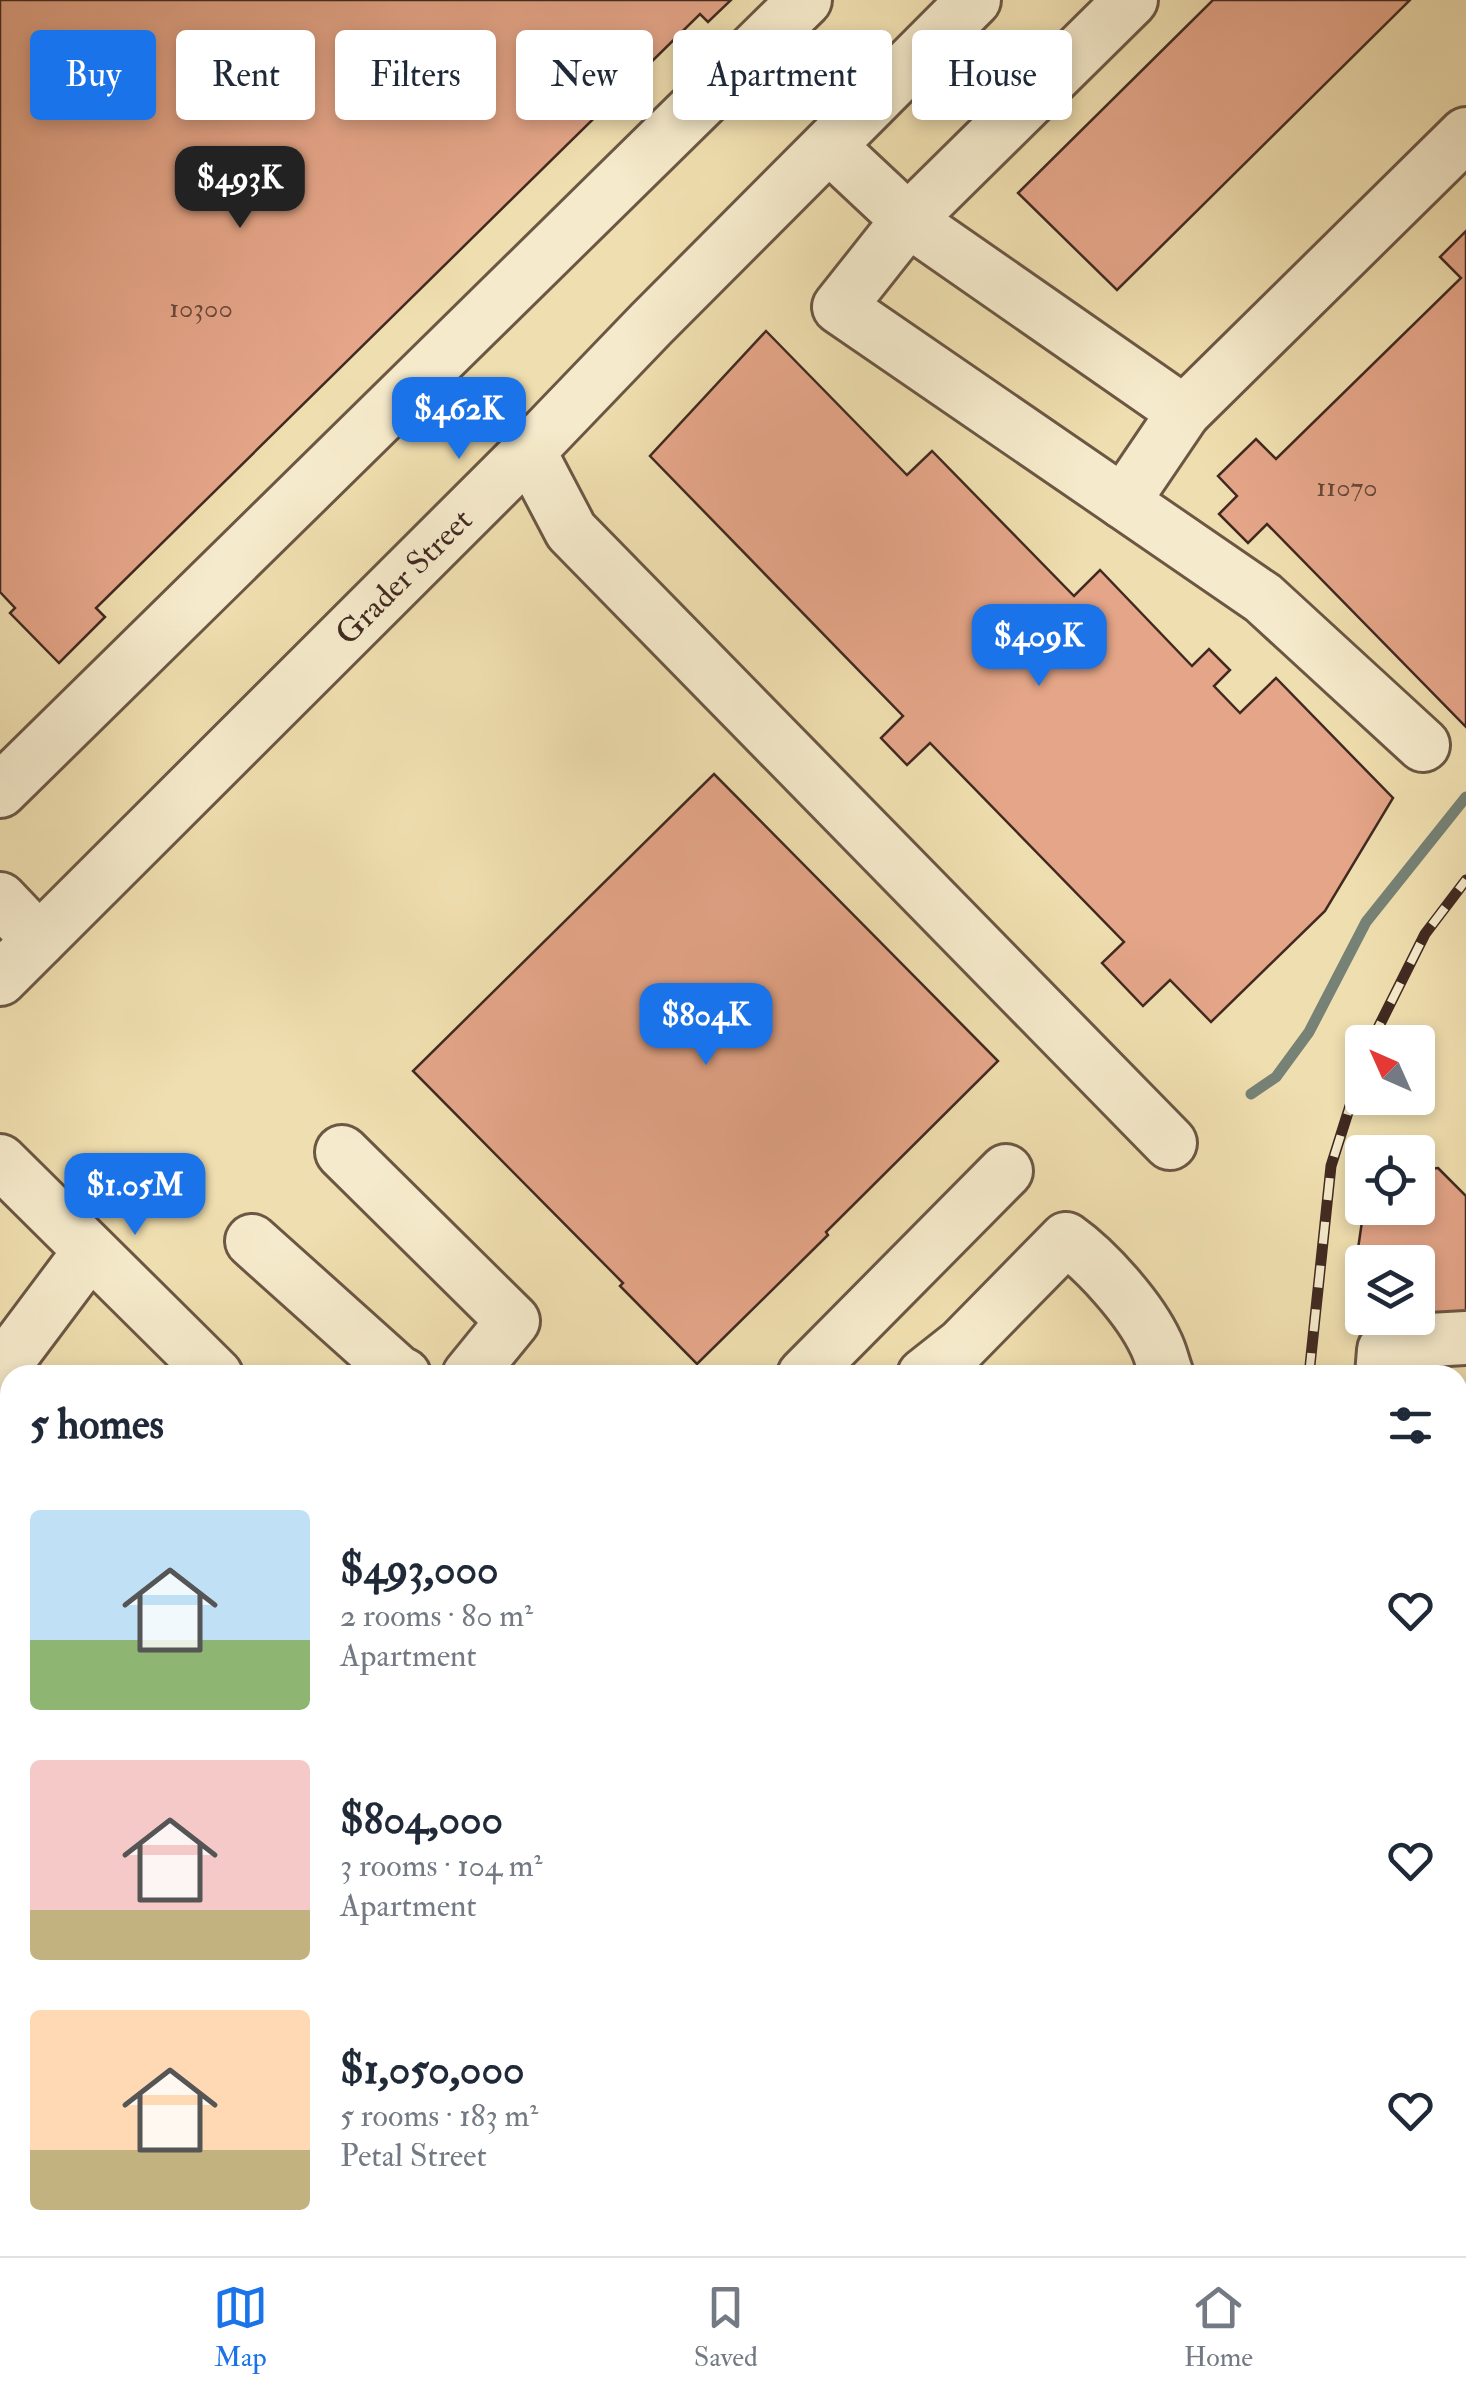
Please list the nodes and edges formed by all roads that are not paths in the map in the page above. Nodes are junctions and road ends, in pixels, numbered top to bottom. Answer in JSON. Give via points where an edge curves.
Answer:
{"nodes":[{"id":1,"x":804,"y":0,"type":"edge"},
{"id":2,"x":974,"y":0,"type":"edge"},
{"id":3,"x":1131,"y":0,"type":"edge"},
{"id":4,"x":1466,"y":134,"type":"edge"},
{"id":5,"x":828,"y":146,"type":"junction"},
{"id":6,"x":908,"y":220,"type":"junction"},
{"id":7,"x":1184,"y":412,"type":"junction"},
{"id":8,"x":528,"y":451,"type":"junction"},
{"id":9,"x":1123,"y":502,"type":"junction"},
{"id":10,"x":1423,"y":745,"type":"dead end"},
{"id":11,"x":8,"y":766,"type":"edge"},
{"id":12,"x":0,"y":899,"type":"edge"},
{"id":13,"x":39,"y":940,"type":"junction"},
{"id":14,"x":0,"y":980,"type":"edge"},
{"id":15,"x":1170,"y":1143,"type":"dead end"},
{"id":16,"x":342,"y":1152,"type":"dead end"},
{"id":17,"x":1006,"y":1171,"type":"dead end"},
{"id":18,"x":4,"y":1172,"type":"edge"},
{"id":19,"x":252,"y":1241,"type":"dead end"},
{"id":20,"x":90,"y":1251,"type":"junction"},
{"id":21,"x":1466,"y":1338,"type":"edge"},
{"id":22,"x":4,"y":1365,"type":"edge"},
{"id":23,"x":206,"y":1365,"type":"edge"},
{"id":24,"x":390,"y":1365,"type":"edge"},
{"id":25,"x":477,"y":1365,"type":"edge"},
{"id":26,"x":814,"y":1365,"type":"edge"},
{"id":27,"x":937,"y":1365,"type":"edge"},
{"id":28,"x":1164,"y":1365,"type":"edge"},
{"id":29,"x":1383,"y":1365,"type":"edge"}],
"edges":[{"from":1,"to":11,"type":"street"},
{"from":2,"to":5,"type":"street","name":"Grader Street"},
{"from":3,"to":6,"type":"street"},
{"from":4,"to":7,"type":"street"},
{"from":5,"to":6,"type":"street"},
{"from":5,"to":8,"type":"street","name":"Grader Street"},
{"from":6,"to":7,"type":"street"},
{"from":6,"to":9,"type":"street","via":[[839,307]]},
{"from":7,"to":9,"type":"street"},
{"from":8,"to":13,"type":"street","name":"Grader Street"},
{"from":8,"to":15,"type":"street","via":[[571,531]]},
{"from":9,"to":10,"type":"street","via":[[1264,598]]},
{"from":12,"to":13,"type":"street"},
{"from":13,"to":14,"type":"street","name":"Grader Street"},
{"from":16,"to":25,"type":"street","via":[[513,1321]]},
{"from":17,"to":26,"type":"street"},
{"from":18,"to":20,"type":"street"},
{"from":19,"to":24,"type":"street"},
{"from":20,"to":22,"type":"street"},
{"from":20,"to":23,"type":"street"},
{"from":21,"to":29,"type":"street","via":[[1396,1342],[1384,1350]]},
{"from":27,"to":28,"type":"street","via":[[1066,1239],[1121,1292]]}]}
